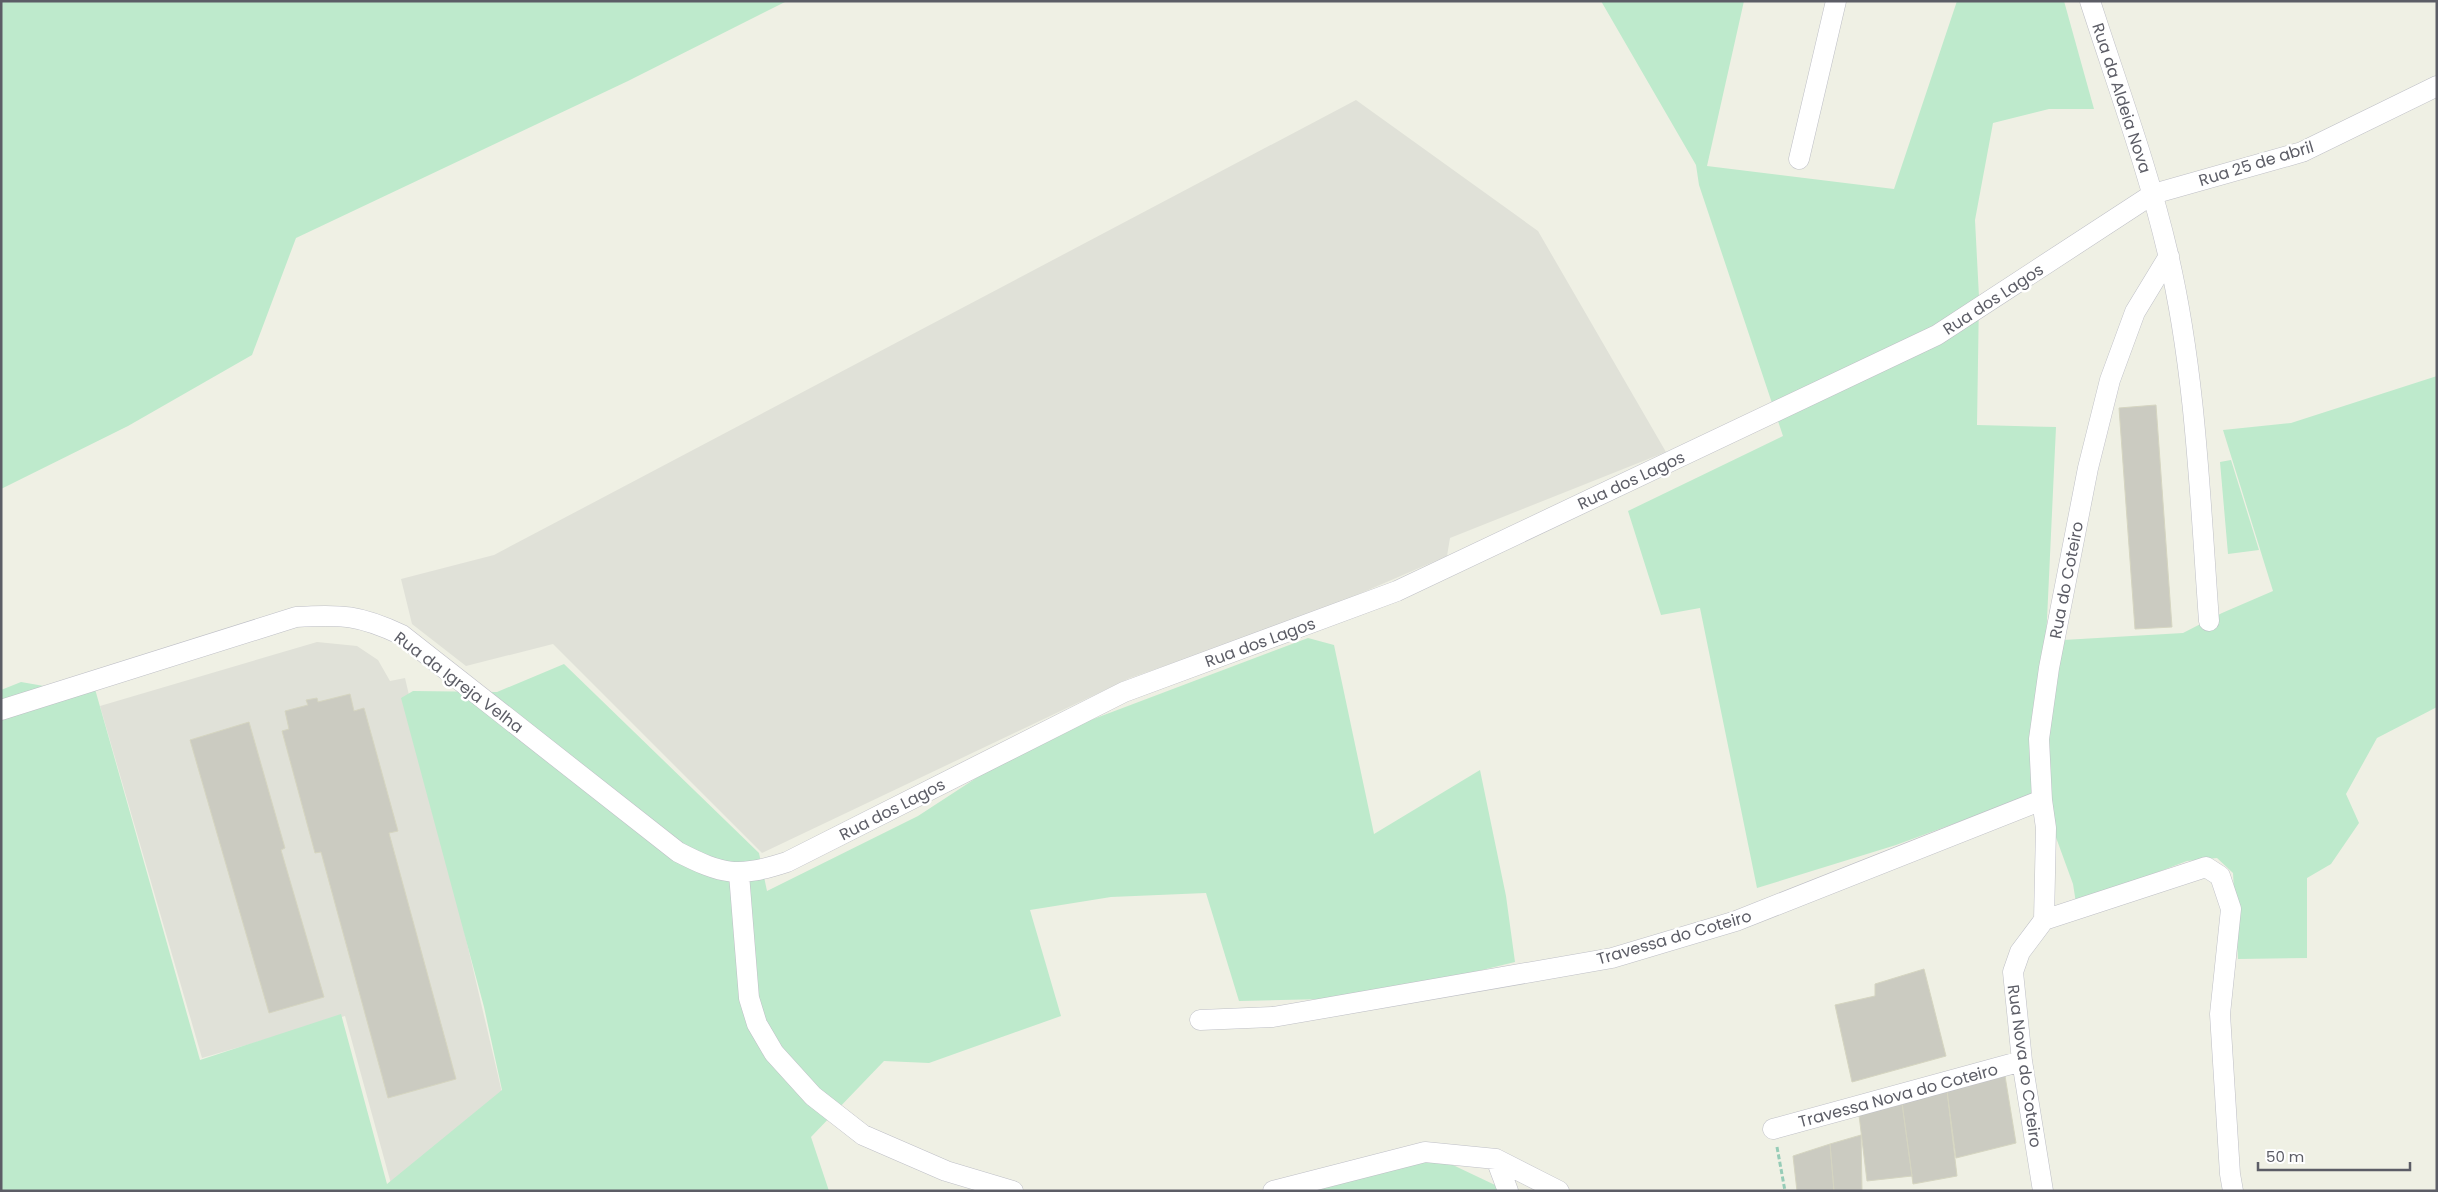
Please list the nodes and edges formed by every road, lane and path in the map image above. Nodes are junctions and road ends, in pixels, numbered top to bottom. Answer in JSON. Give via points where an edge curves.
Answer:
{"nodes":[{"id":1,"x":1836,"y":1,"type":"edge"},
{"id":2,"x":2090,"y":1,"type":"edge"},
{"id":3,"x":2437,"y":86,"type":"edge"},
{"id":4,"x":1799,"y":159,"type":"dead end"},
{"id":5,"x":2154,"y":194,"type":"junction"},
{"id":6,"x":2169,"y":256,"type":"junction"},
{"id":7,"x":2209,"y":622,"type":"dead end"},
{"id":8,"x":1,"y":710,"type":"edge"},
{"id":9,"x":2042,"y":800,"type":"junction"},
{"id":10,"x":739,"y":874,"type":"junction"},
{"id":11,"x":2044,"y":920,"type":"junction"},
{"id":12,"x":1200,"y":1020,"type":"dead end"},
{"id":13,"x":2022,"y":1061,"type":"junction"},
{"id":14,"x":1773,"y":1129,"type":"joint"},
{"id":15,"x":1496,"y":1159,"type":"junction"},
{"id":16,"x":1013,"y":1191,"type":"edge"},
{"id":17,"x":1273,"y":1191,"type":"edge"},
{"id":18,"x":1508,"y":1191,"type":"edge"},
{"id":19,"x":1559,"y":1191,"type":"edge"},
{"id":20,"x":1785,"y":1191,"type":"edge"},
{"id":21,"x":2043,"y":1191,"type":"edge"},
{"id":22,"x":2233,"y":1191,"type":"edge"}],
"edges":[{"from":1,"to":4,"type":"street"},
{"from":2,"to":5,"type":"street","name":"Rua da Aldeia Nova"},
{"from":3,"to":5,"type":"street","name":"Rua 25 de abril","via":[[2302,152]]},
{"from":5,"to":6,"type":"street","name":"Rua da Aldeia Nova"},
{"from":5,"to":10,"type":"street","name":"Rua dos Lagos","via":[[1937,335],[1397,591],[1124,692],[787,862]]},
{"from":6,"to":7,"type":"street","name":"Rua da Aldeia Nova","via":[[2192,383]]},
{"from":6,"to":9,"type":"street","name":"Rua do Coteiro","via":[[2132,320],[2110,380],[2088,468],[2039,739]]},
{"from":8,"to":10,"type":"street","name":"Rua da Igreja Velha","via":[[296,617],[334,614],[373,621],[402,635],[678,852],[709,868]]},
{"from":9,"to":11,"type":"street","name":"Rua do Coteiro","via":[[2046,828]]},
{"from":9,"to":12,"type":"street","name":"Travessa do Coteiro","via":[[1736,920],[1612,958],[1273,1018]]},
{"from":10,"to":16,"type":"street","via":[[749,998],[757,1024],[774,1053],[813,1096],[863,1135],[946,1171]]},
{"from":11,"to":13,"type":"street","name":"Rua Nova do Coteiro","via":[[2020,952],[2013,972]]},
{"from":11,"to":22,"type":"street","via":[[2206,867],[2220,876],[2231,909],[2220,1014]]},
{"from":13,"to":14,"type":"street","name":"Travessa Nova do Coteiro"},
{"from":13,"to":21,"type":"street","name":"Rua Nova do Coteiro"},
{"from":14,"to":20,"type":"path"},
{"from":15,"to":17,"type":"street","via":[[1426,1152]]},
{"from":15,"to":18,"type":"street"},
{"from":15,"to":19,"type":"street"}]}
